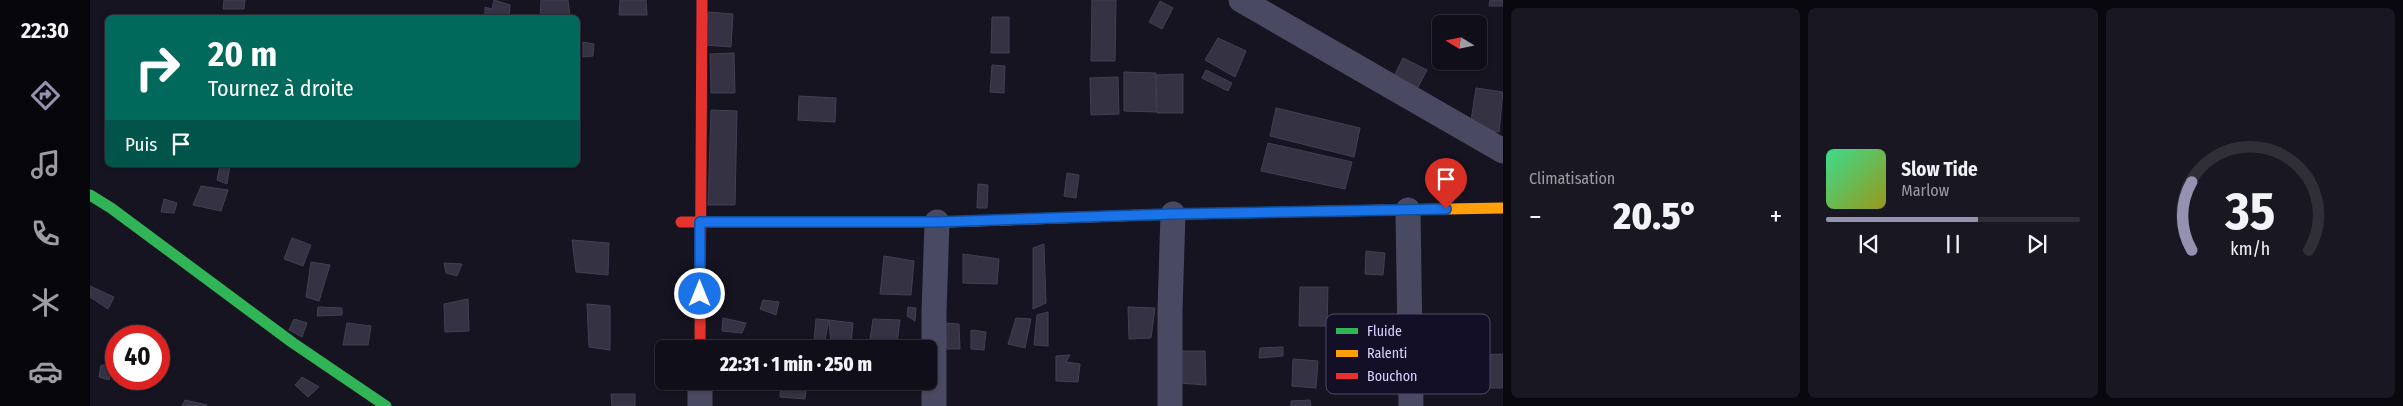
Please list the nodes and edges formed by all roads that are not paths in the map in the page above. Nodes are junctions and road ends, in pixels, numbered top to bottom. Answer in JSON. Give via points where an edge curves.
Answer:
{"nodes":[{"id":1,"x":702,"y":0,"type":"edge"},
{"id":2,"x":1240,"y":0,"type":"edge"},
{"id":3,"x":1503,"y":151,"type":"edge"},
{"id":4,"x":90,"y":195,"type":"edge"},
{"id":5,"x":1503,"y":208,"type":"edge"},
{"id":6,"x":1408,"y":210,"type":"junction"},
{"id":7,"x":1173,"y":214,"type":"junction"},
{"id":8,"x":681,"y":222,"type":"dead end"},
{"id":9,"x":700,"y":222,"type":"junction"},
{"id":10,"x":937,"y":222,"type":"junction"},
{"id":11,"x":1410,"y":314,"type":"edge"},
{"id":12,"x":700,"y":340,"type":"edge"},
{"id":13,"x":700,"y":390,"type":"edge"},
{"id":14,"x":386,"y":406,"type":"edge"},
{"id":15,"x":700,"y":406,"type":"edge"},
{"id":16,"x":934,"y":406,"type":"edge"},
{"id":17,"x":1170,"y":406,"type":"edge"}],
"edges":[{"from":1,"to":9,"type":"street"},
{"from":2,"to":3,"type":"street"},
{"from":4,"to":14,"type":"street","via":[[293,343]]},
{"from":5,"to":6,"type":"street"},
{"from":6,"to":7,"type":"street"},
{"from":6,"to":11,"type":"street"},
{"from":7,"to":10,"type":"street"},
{"from":7,"to":17,"type":"street"},
{"from":8,"to":9,"type":"street"},
{"from":9,"to":10,"type":"street"},
{"from":9,"to":12,"type":"street"},
{"from":10,"to":16,"type":"street"},
{"from":13,"to":15,"type":"street"}]}
